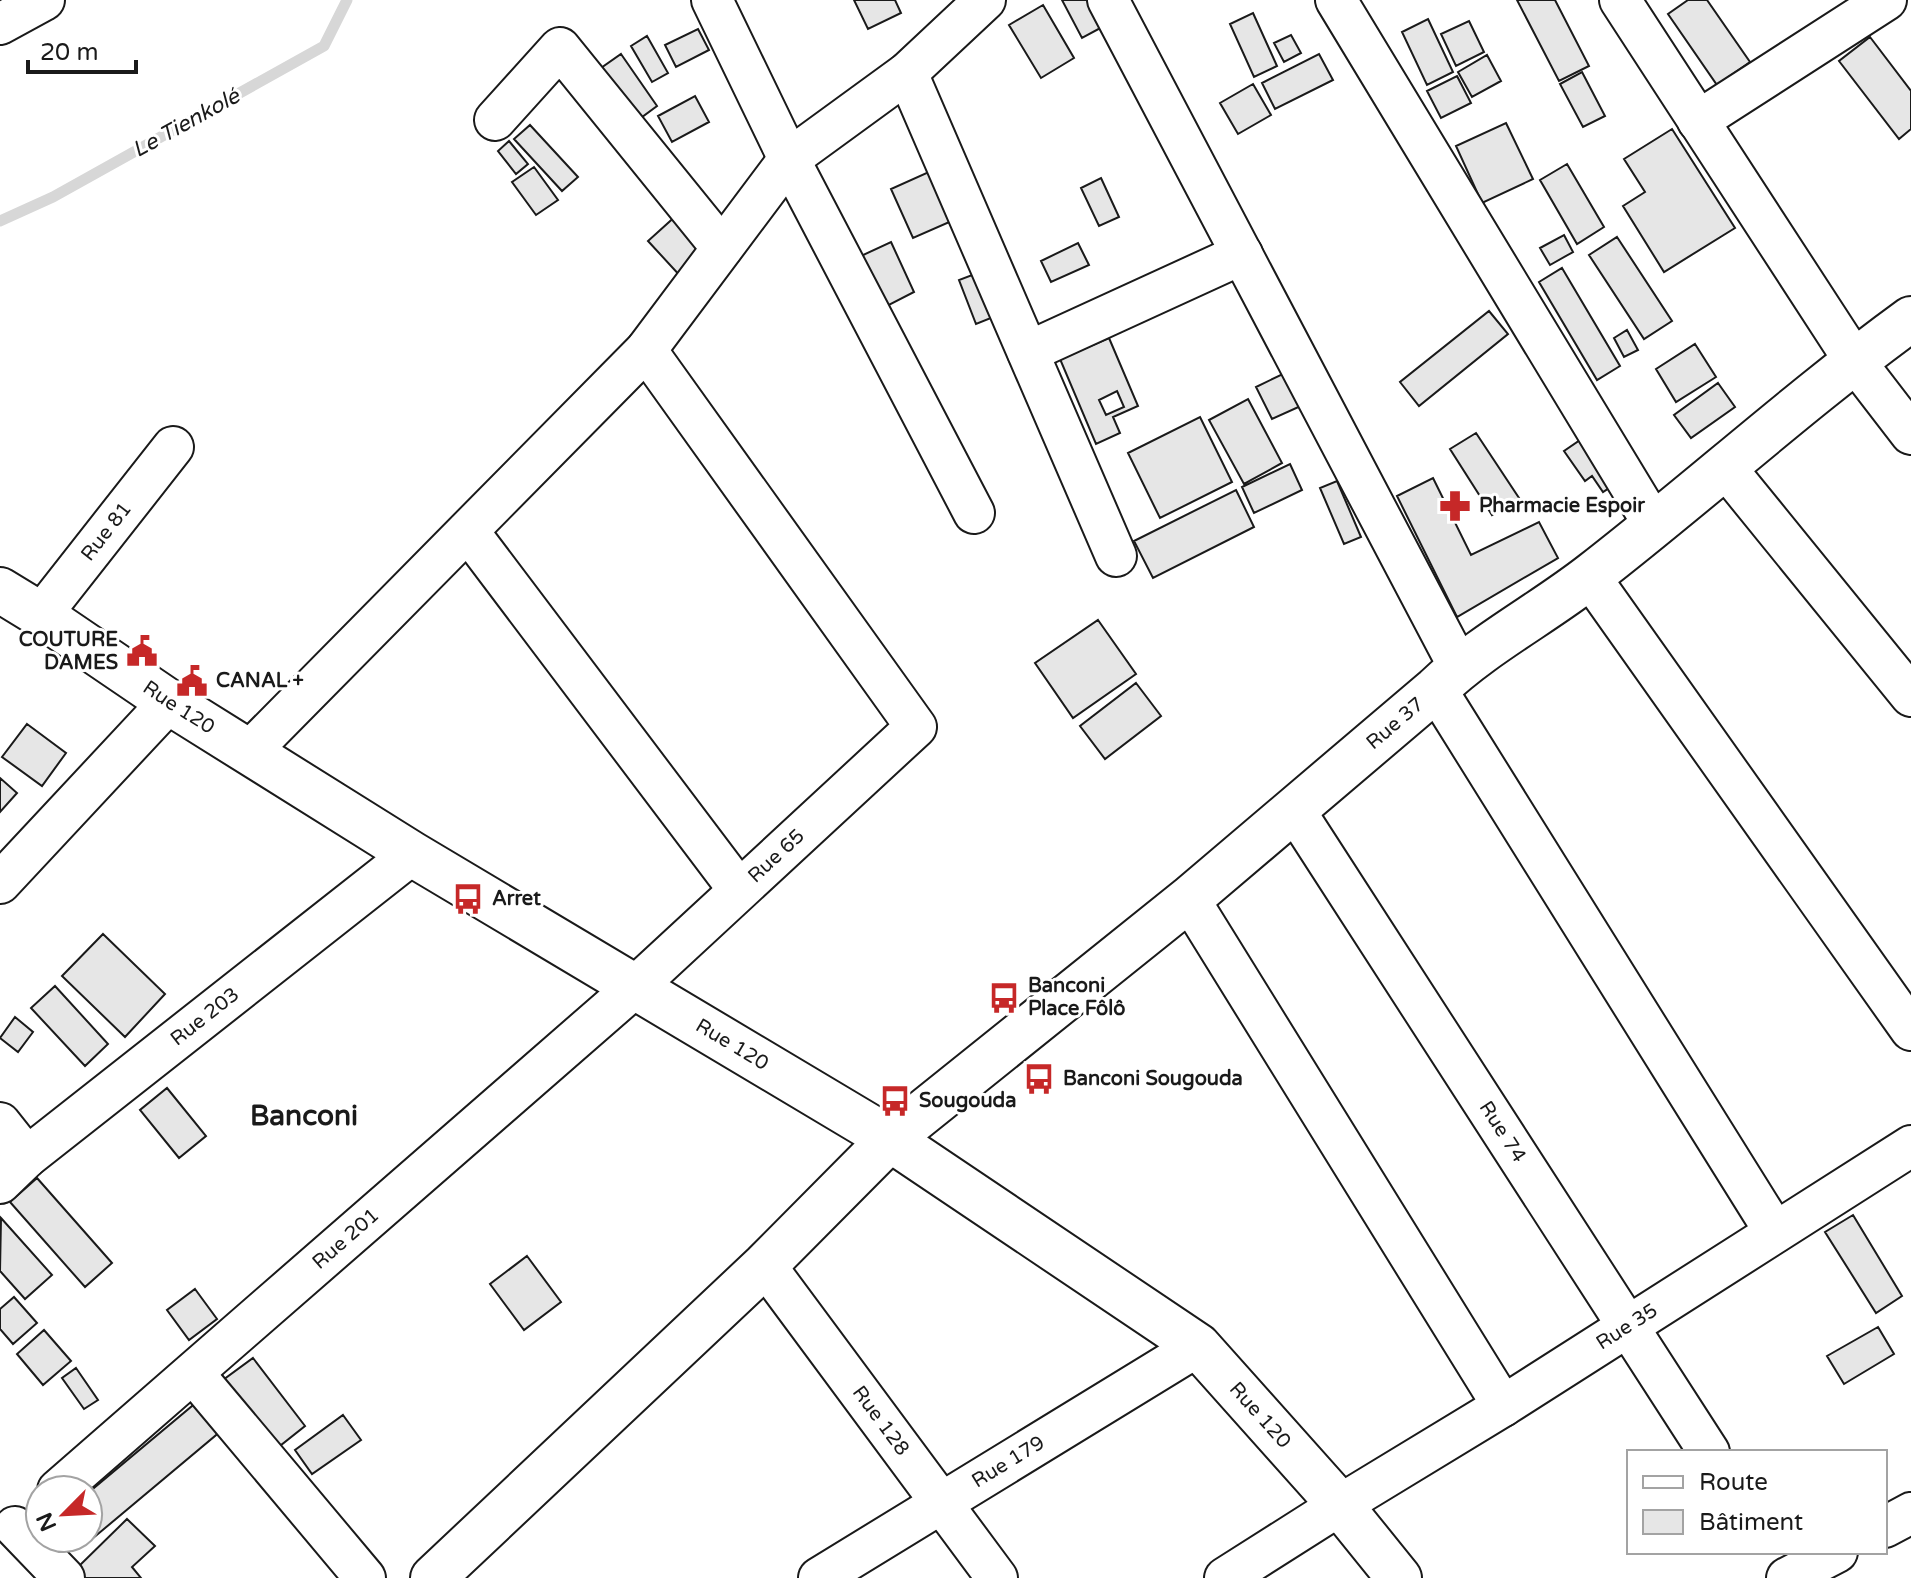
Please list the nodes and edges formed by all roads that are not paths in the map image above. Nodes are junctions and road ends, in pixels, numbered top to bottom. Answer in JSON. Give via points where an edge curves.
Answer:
{"nodes":[{"id":1,"x":44,"y":0,"type":"edge"},
{"id":2,"x":712,"y":0,"type":"edge"},
{"id":3,"x":985,"y":0,"type":"edge"},
{"id":4,"x":1108,"y":0,"type":"edge"},
{"id":5,"x":1336,"y":0,"type":"edge"},
{"id":6,"x":1620,"y":0,"type":"edge"},
{"id":7,"x":1886,"y":0,"type":"edge"},
{"id":8,"x":0,"y":24,"type":"edge"},
{"id":9,"x":907,"y":73,"type":"junction"},
{"id":10,"x":495,"y":120,"type":"dead end"},
{"id":11,"x":1698,"y":121,"type":"junction"},
{"id":12,"x":789,"y":159,"type":"junction"},
{"id":13,"x":722,"y":248,"type":"junction"},
{"id":14,"x":1242,"y":254,"type":"junction"},
{"id":15,"x":1911,"y":319,"type":"edge"},
{"id":16,"x":646,"y":350,"type":"junction"},
{"id":17,"x":1028,"y":352,"type":"junction"},
{"id":18,"x":1854,"y":360,"type":"junction"},
{"id":19,"x":1911,"y":434,"type":"edge"},
{"id":20,"x":173,"y":447,"type":"dead end"},
{"id":21,"x":1725,"y":467,"type":"junction"},
{"id":22,"x":974,"y":513,"type":"dead end"},
{"id":23,"x":1654,"y":525,"type":"junction"},
{"id":24,"x":468,"y":531,"type":"junction"},
{"id":25,"x":1116,"y":556,"type":"dead end"},
{"id":26,"x":1590,"y":577,"type":"junction"},
{"id":27,"x":0,"y":590,"type":"edge"},
{"id":28,"x":41,"y":615,"type":"junction"},
{"id":29,"x":1448,"y":678,"type":"junction"},
{"id":30,"x":1911,"y":696,"type":"edge"},
{"id":31,"x":169,"y":702,"type":"junction"},
{"id":32,"x":249,"y":752,"type":"junction"},
{"id":33,"x":1295,"y":811,"type":"junction"},
{"id":34,"x":412,"y":854,"type":"junction"},
{"id":35,"x":0,"y":883,"type":"edge"},
{"id":36,"x":739,"y":890,"type":"junction"},
{"id":37,"x":1189,"y":899,"type":"junction"},
{"id":38,"x":635,"y":987,"type":"junction"},
{"id":39,"x":1911,"y":1030,"type":"edge"},
{"id":40,"x":0,"y":1123,"type":"edge"},
{"id":41,"x":890,"y":1139,"type":"junction"},
{"id":42,"x":1911,"y":1146,"type":"edge"},
{"id":43,"x":14,"y":1170,"type":"edge"},
{"id":44,"x":1775,"y":1232,"type":"junction"},
{"id":45,"x":765,"y":1265,"type":"junction"},
{"id":46,"x":1628,"y":1326,"type":"junction"},
{"id":47,"x":1198,"y":1346,"type":"junction"},
{"id":48,"x":193,"y":1373,"type":"junction"},
{"id":49,"x":1503,"y":1406,"type":"junction"},
{"id":50,"x":1708,"y":1450,"type":"edge"},
{"id":51,"x":76,"y":1474,"type":"edge"},
{"id":52,"x":941,"y":1503,"type":"junction"},
{"id":53,"x":1340,"y":1505,"type":"junction"},
{"id":54,"x":1911,"y":1513,"type":"edge"},
{"id":55,"x":18,"y":1524,"type":"edge"},
{"id":56,"x":1887,"y":1526,"type":"edge"},
{"id":57,"x":1773,"y":1554,"type":"edge"},
{"id":58,"x":1833,"y":1554,"type":"edge"},
{"id":59,"x":64,"y":1578,"type":"edge"},
{"id":60,"x":365,"y":1578,"type":"edge"},
{"id":61,"x":433,"y":1578,"type":"edge"},
{"id":62,"x":819,"y":1578,"type":"edge"},
{"id":63,"x":997,"y":1578,"type":"edge"},
{"id":64,"x":1225,"y":1578,"type":"edge"},
{"id":65,"x":1399,"y":1578,"type":"edge"},
{"id":66,"x":1788,"y":1578,"type":"edge"}],
"edges":[{"from":1,"to":8,"type":"street"},
{"from":2,"to":12,"type":"street"},
{"from":3,"to":9,"type":"street"},
{"from":4,"to":14,"type":"street"},
{"from":5,"to":23,"type":"street"},
{"from":6,"to":11,"type":"street"},
{"from":7,"to":11,"type":"street"},
{"from":9,"to":12,"type":"street"},
{"from":9,"to":17,"type":"street"},
{"from":10,"to":13,"type":"street","via":[[560,48]]},
{"from":11,"to":18,"type":"street"},
{"from":12,"to":13,"type":"street"},
{"from":12,"to":22,"type":"street"},
{"from":13,"to":16,"type":"street"},
{"from":14,"to":17,"type":"street"},
{"from":14,"to":29,"type":"street"},
{"from":15,"to":18,"type":"main road","name":"Rue 37"},
{"from":16,"to":24,"type":"street"},
{"from":16,"to":36,"type":"street","name":"Rue 65","via":[[916,727]]},
{"from":17,"to":25,"type":"street"},
{"from":18,"to":19,"type":"street"},
{"from":18,"to":21,"type":"main road","name":"Rue 37"},
{"from":20,"to":28,"type":"street","name":"Rue 81"},
{"from":21,"to":23,"type":"main road","name":"Rue 37"},
{"from":21,"to":30,"type":"street"},
{"from":23,"to":26,"type":"main road","name":"Rue 37"},
{"from":24,"to":32,"type":"street"},
{"from":24,"to":36,"type":"street"},
{"from":26,"to":29,"type":"main road","name":"Rue 37"},
{"from":26,"to":39,"type":"street"},
{"from":27,"to":28,"type":"main road","name":"Rue 120"},
{"from":28,"to":31,"type":"main road","name":"Rue 120"},
{"from":29,"to":33,"type":"main road","name":"Rue 37"},
{"from":29,"to":44,"type":"street"},
{"from":31,"to":32,"type":"main road","name":"Rue 120"},
{"from":31,"to":35,"type":"street"},
{"from":32,"to":34,"type":"main road","name":"Rue 120"},
{"from":33,"to":37,"type":"main road","name":"Rue 37"},
{"from":33,"to":46,"type":"street","name":"Rue 74"},
{"from":34,"to":38,"type":"main road","name":"Rue 120"},
{"from":34,"to":43,"type":"street","name":"Rue 203"},
{"from":36,"to":38,"type":"street","name":"Rue 65"},
{"from":37,"to":41,"type":"main road","name":"Rue 37"},
{"from":37,"to":49,"type":"street"},
{"from":38,"to":41,"type":"main road","name":"Rue 120"},
{"from":38,"to":48,"type":"street","name":"Rue 201"},
{"from":40,"to":43,"type":"street"},
{"from":41,"to":45,"type":"main road","name":"Rue 37"},
{"from":41,"to":47,"type":"main road","name":"Rue 120"},
{"from":42,"to":44,"type":"street","name":"Rue 35"},
{"from":44,"to":46,"type":"street","name":"Rue 35"},
{"from":45,"to":52,"type":"street","name":"Rue 128"},
{"from":45,"to":61,"type":"main road","name":"Rue 37"},
{"from":46,"to":49,"type":"street","name":"Rue 35"},
{"from":46,"to":50,"type":"street","name":"Rue 74"},
{"from":47,"to":52,"type":"street","name":"Rue 179"},
{"from":47,"to":53,"type":"main road","name":"Rue 120"},
{"from":48,"to":51,"type":"street","name":"Rue 201"},
{"from":48,"to":60,"type":"street"},
{"from":49,"to":53,"type":"street","name":"Rue 35"},
{"from":52,"to":62,"type":"street","name":"Rue 179"},
{"from":52,"to":63,"type":"street","name":"Rue 128"},
{"from":53,"to":64,"type":"street","name":"Rue 35"},
{"from":53,"to":65,"type":"main road","name":"Rue 120"},
{"from":54,"to":56,"type":"street"},
{"from":55,"to":59,"type":"street"},
{"from":57,"to":66,"type":"street"},
{"from":58,"to":66,"type":"street"}]}
